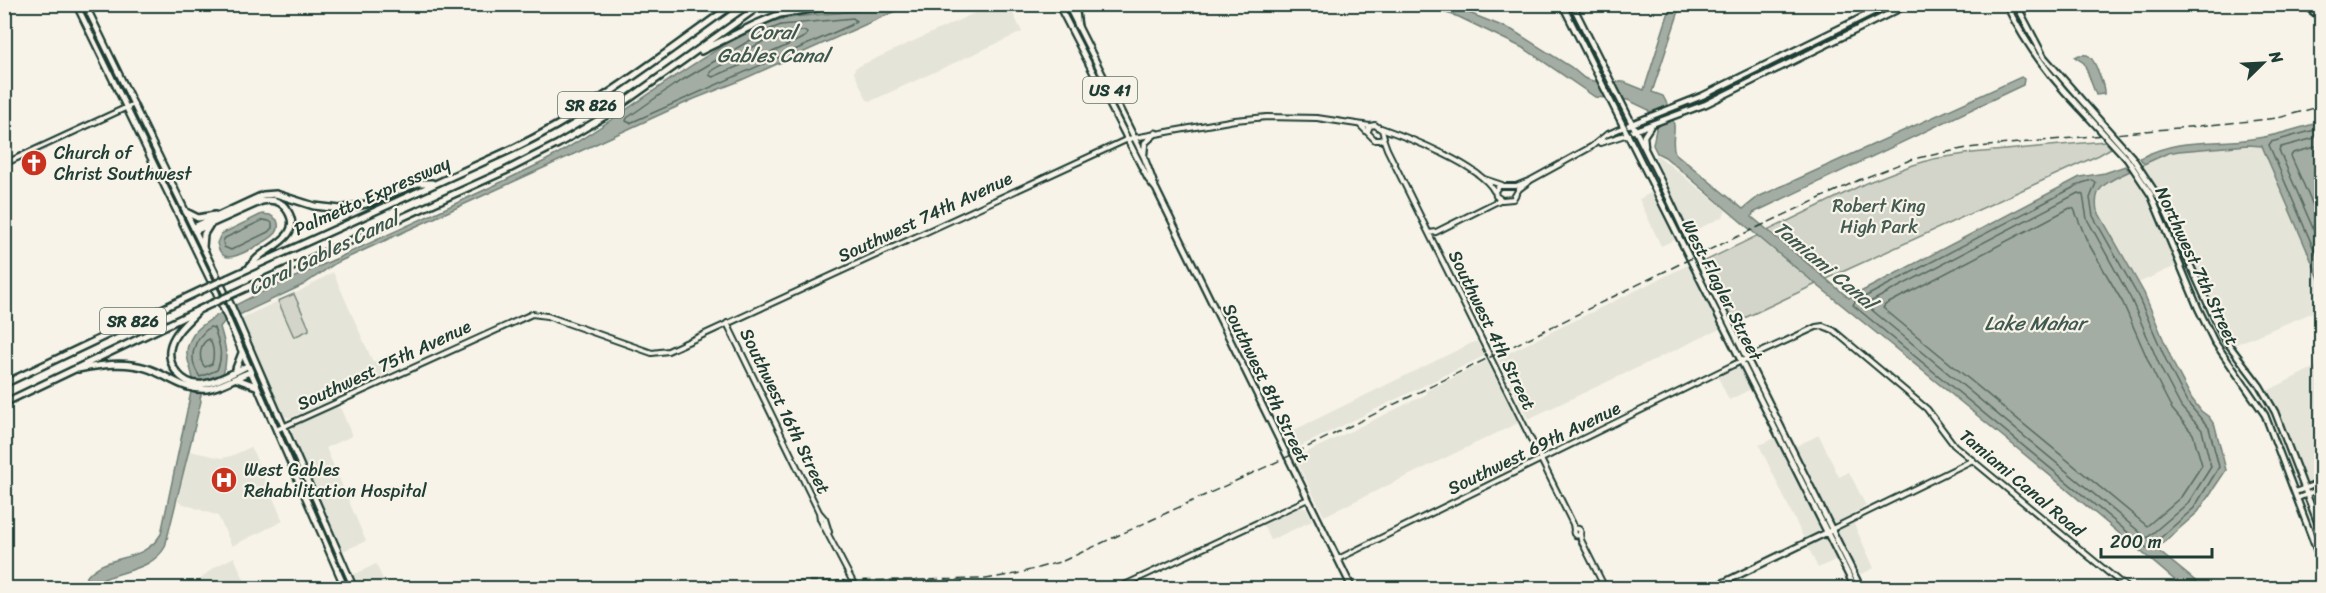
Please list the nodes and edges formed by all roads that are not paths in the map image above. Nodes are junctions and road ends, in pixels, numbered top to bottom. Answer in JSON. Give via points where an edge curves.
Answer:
{"nodes":[{"id":1,"x":76,"y":4,"type":"edge"},
{"id":2,"x":85,"y":4,"type":"edge"},
{"id":3,"x":734,"y":4,"type":"edge"},
{"id":4,"x":762,"y":4,"type":"edge"},
{"id":5,"x":843,"y":4,"type":"edge"},
{"id":6,"x":1057,"y":4,"type":"edge"},
{"id":7,"x":1065,"y":4,"type":"edge"},
{"id":8,"x":1075,"y":4,"type":"edge"},
{"id":9,"x":1562,"y":4,"type":"edge"},
{"id":10,"x":1572,"y":4,"type":"edge"},
{"id":11,"x":1889,"y":4,"type":"edge"},
{"id":12,"x":1909,"y":4,"type":"edge"},
{"id":13,"x":2006,"y":4,"type":"edge"},
{"id":14,"x":2016,"y":4,"type":"edge"},
{"id":15,"x":2304,"y":4,"type":"edge"},
{"id":16,"x":1875,"y":11,"type":"junction"},
{"id":17,"x":1568,"y":15,"type":"junction"},
{"id":18,"x":1065,"y":16,"type":"junction"},
{"id":19,"x":2321,"y":17,"type":"edge"},
{"id":20,"x":1879,"y":20,"type":"junction"},
{"id":21,"x":1580,"y":21,"type":"junction"},
{"id":22,"x":1078,"y":27,"type":"junction"},
{"id":23,"x":1828,"y":34,"type":"junction"},
{"id":24,"x":1832,"y":42,"type":"junction"},
{"id":25,"x":1086,"y":57,"type":"junction"},
{"id":26,"x":1780,"y":58,"type":"junction"},
{"id":27,"x":1096,"y":62,"type":"junction"},
{"id":28,"x":678,"y":64,"type":"junction"},
{"id":29,"x":1784,"y":66,"type":"junction"},
{"id":30,"x":1734,"y":81,"type":"junction"},
{"id":31,"x":1737,"y":89,"type":"junction"},
{"id":32,"x":1702,"y":96,"type":"junction"},
{"id":33,"x":134,"y":104,"type":"junction"},
{"id":34,"x":1706,"y":104,"type":"junction"},
{"id":35,"x":2082,"y":106,"type":"junction"},
{"id":36,"x":126,"y":107,"type":"junction"},
{"id":37,"x":1631,"y":124,"type":"junction"},
{"id":38,"x":1360,"y":125,"type":"junction"},
{"id":39,"x":1652,"y":125,"type":"junction"},
{"id":40,"x":1370,"y":126,"type":"junction"},
{"id":41,"x":1624,"y":127,"type":"junction"},
{"id":42,"x":1381,"y":128,"type":"junction"},
{"id":43,"x":1368,"y":131,"type":"junction"},
{"id":44,"x":1635,"y":131,"type":"junction"},
{"id":45,"x":1156,"y":133,"type":"junction"},
{"id":46,"x":1394,"y":134,"type":"junction"},
{"id":47,"x":1628,"y":134,"type":"junction"},
{"id":48,"x":1384,"y":137,"type":"junction"},
{"id":49,"x":1131,"y":138,"type":"junction"},
{"id":50,"x":1378,"y":141,"type":"junction"},
{"id":51,"x":1599,"y":143,"type":"junction"},
{"id":52,"x":1387,"y":149,"type":"junction"},
{"id":53,"x":1646,"y":151,"type":"junction"},
{"id":54,"x":1144,"y":157,"type":"junction"},
{"id":55,"x":2130,"y":158,"type":"junction"},
{"id":56,"x":4,"y":164,"type":"edge"},
{"id":57,"x":1484,"y":179,"type":"junction"},
{"id":58,"x":1531,"y":180,"type":"junction"},
{"id":59,"x":436,"y":183,"type":"junction"},
{"id":60,"x":1503,"y":185,"type":"junction"},
{"id":61,"x":1514,"y":186,"type":"junction"},
{"id":62,"x":1156,"y":189,"type":"junction"},
{"id":63,"x":1518,"y":192,"type":"junction"},
{"id":64,"x":1495,"y":193,"type":"junction"},
{"id":65,"x":1500,"y":200,"type":"junction"},
{"id":66,"x":1488,"y":205,"type":"junction"},
{"id":67,"x":186,"y":212,"type":"junction"},
{"id":68,"x":216,"y":215,"type":"junction"},
{"id":69,"x":210,"y":224,"type":"junction"},
{"id":70,"x":195,"y":229,"type":"junction"},
{"id":71,"x":187,"y":233,"type":"junction"},
{"id":72,"x":1429,"y":233,"type":"junction"},
{"id":73,"x":204,"y":247,"type":"junction"},
{"id":74,"x":247,"y":269,"type":"junction"},
{"id":75,"x":1712,"y":295,"type":"junction"},
{"id":76,"x":203,"y":307,"type":"junction"},
{"id":77,"x":727,"y":323,"type":"junction"},
{"id":78,"x":503,"y":326,"type":"joint"},
{"id":79,"x":1823,"y":326,"type":"joint"},
{"id":80,"x":242,"y":353,"type":"junction"},
{"id":81,"x":1744,"y":360,"type":"junction"},
{"id":82,"x":257,"y":365,"type":"junction"},
{"id":83,"x":248,"y":369,"type":"junction"},
{"id":84,"x":67,"y":371,"type":"junction"},
{"id":85,"x":235,"y":375,"type":"junction"},
{"id":86,"x":4,"y":384,"type":"edge"},
{"id":87,"x":189,"y":385,"type":"junction"},
{"id":88,"x":256,"y":386,"type":"junction"},
{"id":89,"x":4,"y":403,"type":"edge"},
{"id":90,"x":284,"y":426,"type":"junction"},
{"id":91,"x":276,"y":430,"type":"junction"},
{"id":92,"x":1541,"y":459,"type":"junction"},
{"id":93,"x":1973,"y":460,"type":"junction"},
{"id":94,"x":2322,"y":482,"type":"edge"},
{"id":95,"x":2322,"y":488,"type":"edge"},
{"id":96,"x":2295,"y":492,"type":"junction"},
{"id":97,"x":2305,"y":492,"type":"junction"},
{"id":98,"x":2298,"y":498,"type":"junction"},
{"id":99,"x":1308,"y":499,"type":"junction"},
{"id":100,"x":1830,"y":530,"type":"junction"},
{"id":101,"x":2322,"y":534,"type":"edge"},
{"id":102,"x":1338,"y":559,"type":"junction"},
{"id":103,"x":2322,"y":564,"type":"edge"},
{"id":104,"x":345,"y":588,"type":"edge"},
{"id":105,"x":354,"y":588,"type":"edge"},
{"id":106,"x":856,"y":588,"type":"edge"},
{"id":107,"x":1118,"y":588,"type":"edge"},
{"id":108,"x":1352,"y":588,"type":"edge"},
{"id":109,"x":1605,"y":588,"type":"edge"},
{"id":110,"x":1712,"y":588,"type":"edge"},
{"id":111,"x":1855,"y":588,"type":"edge"},
{"id":112,"x":1860,"y":588,"type":"edge"},
{"id":113,"x":2127,"y":588,"type":"edge"}],
"edges":[{"from":1,"to":36,"type":"main road"},
{"from":2,"to":33,"type":"main road"},
{"from":3,"to":59,"type":"highway","name":"Palmetto Expressway","number":"SR 826","via":[[566,121]]},
{"from":4,"to":28,"type":"highway","name":"Palmetto Expressway","number":"SR 826"},
{"from":5,"to":28,"type":"highway","via":[[772,17]]},
{"from":6,"to":18,"type":"main road"},
{"from":7,"to":18,"type":"main road"},
{"from":7,"to":22,"type":"main road","name":"Southwest 8th Street","number":"US 41"},
{"from":8,"to":22,"type":"highway"},
{"from":9,"to":17,"type":"main road","name":"West Flagler Street"},
{"from":10,"to":21,"type":"main road","name":"West Flagler Street"},
{"from":11,"to":16,"type":"main road"},
{"from":12,"to":20,"type":"main road"},
{"from":13,"to":35,"type":"main road","name":"Northwest 7th Street","via":[[2037,60]]},
{"from":14,"to":35,"type":"main road","name":"Northwest 7th Street","via":[[2044,57]]},
{"from":15,"to":19,"type":"highway"},
{"from":16,"to":20,"type":"main road"},
{"from":16,"to":23,"type":"main road"},
{"from":17,"to":21,"type":"main road"},
{"from":17,"to":41,"type":"main road","name":"West Flagler Street"},
{"from":18,"to":25,"type":"main road","name":"Southwest 8th Street","number":"US 41"},
{"from":20,"to":24,"type":"main road"},
{"from":21,"to":37,"type":"main road","name":"West Flagler Street"},
{"from":22,"to":27,"type":"main road","name":"Southwest 8th Street","number":"US 41"},
{"from":23,"to":24,"type":"main road"},
{"from":23,"to":26,"type":"main road"},
{"from":24,"to":29,"type":"main road"},
{"from":25,"to":27,"type":"main road"},
{"from":25,"to":49,"type":"main road","name":"Southwest 8th Street","number":"US 41"},
{"from":26,"to":29,"type":"main road"},
{"from":26,"to":30,"type":"main road"},
{"from":27,"to":49,"type":"main road","name":"Southwest 8th Street","number":"US 41"},
{"from":28,"to":76,"type":"highway","name":"Palmetto Expressway","number":"SR 826","bridge":true,"via":[[599,119],[541,153]]},
{"from":29,"to":31,"type":"main road"},
{"from":30,"to":31,"type":"main road"},
{"from":30,"to":32,"type":"main road"},
{"from":31,"to":34,"type":"main road"},
{"from":32,"to":34,"type":"main road"},
{"from":32,"to":37,"type":"main road"},
{"from":33,"to":36,"type":"street"},
{"from":33,"to":67,"type":"main road"},
{"from":34,"to":39,"type":"main road"},
{"from":35,"to":55,"type":"main road","name":"Northwest 7th Street","bridge":true},
{"from":36,"to":56,"type":"street"},
{"from":36,"to":71,"type":"main road"},
{"from":37,"to":41,"type":"main road"},
{"from":37,"to":44,"type":"main road","name":"West Flagler Street"},
{"from":38,"to":40,"type":"street","name":"Southwest 74th Avenue"},
{"from":38,"to":43,"type":"street"},
{"from":38,"to":45,"type":"street","name":"Southwest 74th Avenue","via":[[1274,117]]},
{"from":39,"to":44,"type":"main road"},
{"from":39,"to":53,"type":"main road","via":[[1644,136]]},
{"from":40,"to":42,"type":"street"},
{"from":40,"to":43,"type":"street"},
{"from":41,"to":47,"type":"main road","name":"West Flagler Street"},
{"from":41,"to":51,"type":"street"},
{"from":42,"to":46,"type":"street"},
{"from":42,"to":48,"type":"street"},
{"from":43,"to":50,"type":"street"},
{"from":44,"to":47,"type":"main road"},
{"from":44,"to":53,"type":"main road","name":"West Flagler Street"},
{"from":45,"to":49,"type":"street","name":"Southwest 74th Avenue"},
{"from":45,"to":54,"type":"main road","via":[[1145,143]]},
{"from":46,"to":48,"type":"street"},
{"from":46,"to":57,"type":"street","via":[[1439,152]]},
{"from":47,"to":51,"type":"street"},
{"from":47,"to":75,"type":"main road","name":"West Flagler Street"},
{"from":48,"to":50,"type":"street"},
{"from":48,"to":52,"type":"street","name":"Southwest 4th Street"},
{"from":49,"to":54,"type":"main road","name":"Southwest 8th Street","number":"US 41"},
{"from":49,"to":62,"type":"main road","name":"Southwest 8th Street","number":"US 41"},
{"from":49,"to":77,"type":"street","name":"Southwest 74th Avenue"},
{"from":50,"to":52,"type":"street","name":"Southwest 4th Street"},
{"from":51,"to":58,"type":"street"},
{"from":52,"to":72,"type":"street","name":"Southwest 4th Street"},
{"from":53,"to":75,"type":"main road","name":"West Flagler Street"},
{"from":54,"to":62,"type":"main road","name":"Southwest 8th Street","number":"US 41"},
{"from":55,"to":96,"type":"main road","name":"Northwest 7th Street","via":[[2151,195],[2214,341],[2265,415]]},
{"from":55,"to":97,"type":"main road","name":"Northwest 7th Street","via":[[2161,201],[2223,337],[2275,412]]},
{"from":57,"to":60,"type":"street"},
{"from":57,"to":64,"type":"street"},
{"from":58,"to":61,"type":"street"},
{"from":58,"to":63,"type":"street"},
{"from":59,"to":68,"type":"highway","via":[[418,183],[366,204],[340,209],[314,206],[276,194],[263,195]]},
{"from":59,"to":74,"type":"highway","name":"Palmetto Expressway","number":"SR 826"},
{"from":60,"to":61,"type":"street"},
{"from":60,"to":64,"type":"street"},
{"from":61,"to":63,"type":"street"},
{"from":62,"to":99,"type":"main road","name":"Southwest 8th Street","number":"US 41"},
{"from":63,"to":65,"type":"street","via":[[1513,199]]},
{"from":64,"to":65,"type":"street"},
{"from":64,"to":66,"type":"street"},
{"from":65,"to":66,"type":"street"},
{"from":66,"to":72,"type":"street"},
{"from":67,"to":68,"type":"highway","via":[[198,218]]},
{"from":67,"to":70,"type":"main road"},
{"from":68,"to":70,"type":"highway"},
{"from":69,"to":70,"type":"highway"},
{"from":69,"to":73,"type":"highway","via":[[204,234]]},
{"from":69,"to":74,"type":"highway","via":[[266,200],[286,208],[291,223],[288,234]]},
{"from":70,"to":71,"type":"main road"},
{"from":70,"to":73,"type":"main road"},
{"from":71,"to":80,"type":"main road"},
{"from":72,"to":92,"type":"street","name":"Southwest 4th Street"},
{"from":73,"to":82,"type":"main road"},
{"from":74,"to":86,"type":"highway","name":"Palmetto Expressway","number":"SR 826","bridge":true},
{"from":75,"to":81,"type":"main road","name":"West Flagler Street"},
{"from":76,"to":84,"type":"highway","name":"Palmetto Expressway","number":"SR 826"},
{"from":76,"to":87,"type":"highway","via":[[176,335],[170,350],[175,370]]},
{"from":77,"to":78,"type":"street","name":"Southwest 74th Avenue","via":[[671,350],[656,353],[540,314],[527,315]]},
{"from":77,"to":106,"type":"street","name":"Southwest 16th Street"},
{"from":78,"to":90,"type":"street","name":"Southwest 75th Avenue"},
{"from":79,"to":81,"type":"street","name":"Southwest 69th Avenue"},
{"from":79,"to":93,"type":"street","name":"Tamiami Canal Road","via":[[1833,330],[1927,409],[1950,441]]},
{"from":80,"to":83,"type":"main road"},
{"from":80,"to":85,"type":"highway"},
{"from":81,"to":92,"type":"street","name":"Southwest 69th Avenue"},
{"from":81,"to":100,"type":"main road","name":"West Flagler Street"},
{"from":82,"to":83,"type":"main road"},
{"from":82,"to":90,"type":"main road"},
{"from":83,"to":85,"type":"highway"},
{"from":83,"to":88,"type":"main road"},
{"from":84,"to":87,"type":"highway","via":[[130,364]]},
{"from":84,"to":89,"type":"highway","name":"Palmetto Expressway","number":"SR 826"},
{"from":85,"to":87,"type":"highway","via":[[206,387]]},
{"from":85,"to":88,"type":"highway"},
{"from":88,"to":91,"type":"main road"},
{"from":90,"to":91,"type":"street","name":"Southwest 75th Avenue"},
{"from":90,"to":105,"type":"main road"},
{"from":91,"to":104,"type":"main road"},
{"from":92,"to":102,"type":"street","name":"Southwest 69th Avenue"},
{"from":92,"to":109,"type":"street","name":"Southwest 4th Street"},
{"from":93,"to":100,"type":"street"},
{"from":93,"to":113,"type":"street","name":"Tamiami Canal Road"},
{"from":94,"to":97,"type":"street"},
{"from":95,"to":97,"type":"street"},
{"from":96,"to":97,"type":"street"},
{"from":96,"to":98,"type":"main road","name":"Northwest 7th Street"},
{"from":97,"to":98,"type":"street"},
{"from":97,"to":101,"type":"main road","name":"Northwest 7th Street"},
{"from":98,"to":103,"type":"main road","name":"Northwest 7th Street"},
{"from":99,"to":102,"type":"main road","name":"Southwest 8th Street","number":"US 41"},
{"from":99,"to":107,"type":"street"},
{"from":100,"to":110,"type":"main road"},
{"from":100,"to":111,"type":"main road","name":"West Flagler Street"},
{"from":100,"to":112,"type":"main road","name":"West Flagler Street"},
{"from":102,"to":108,"type":"main road","name":"Southwest 8th Street","number":"US 41"}]}
